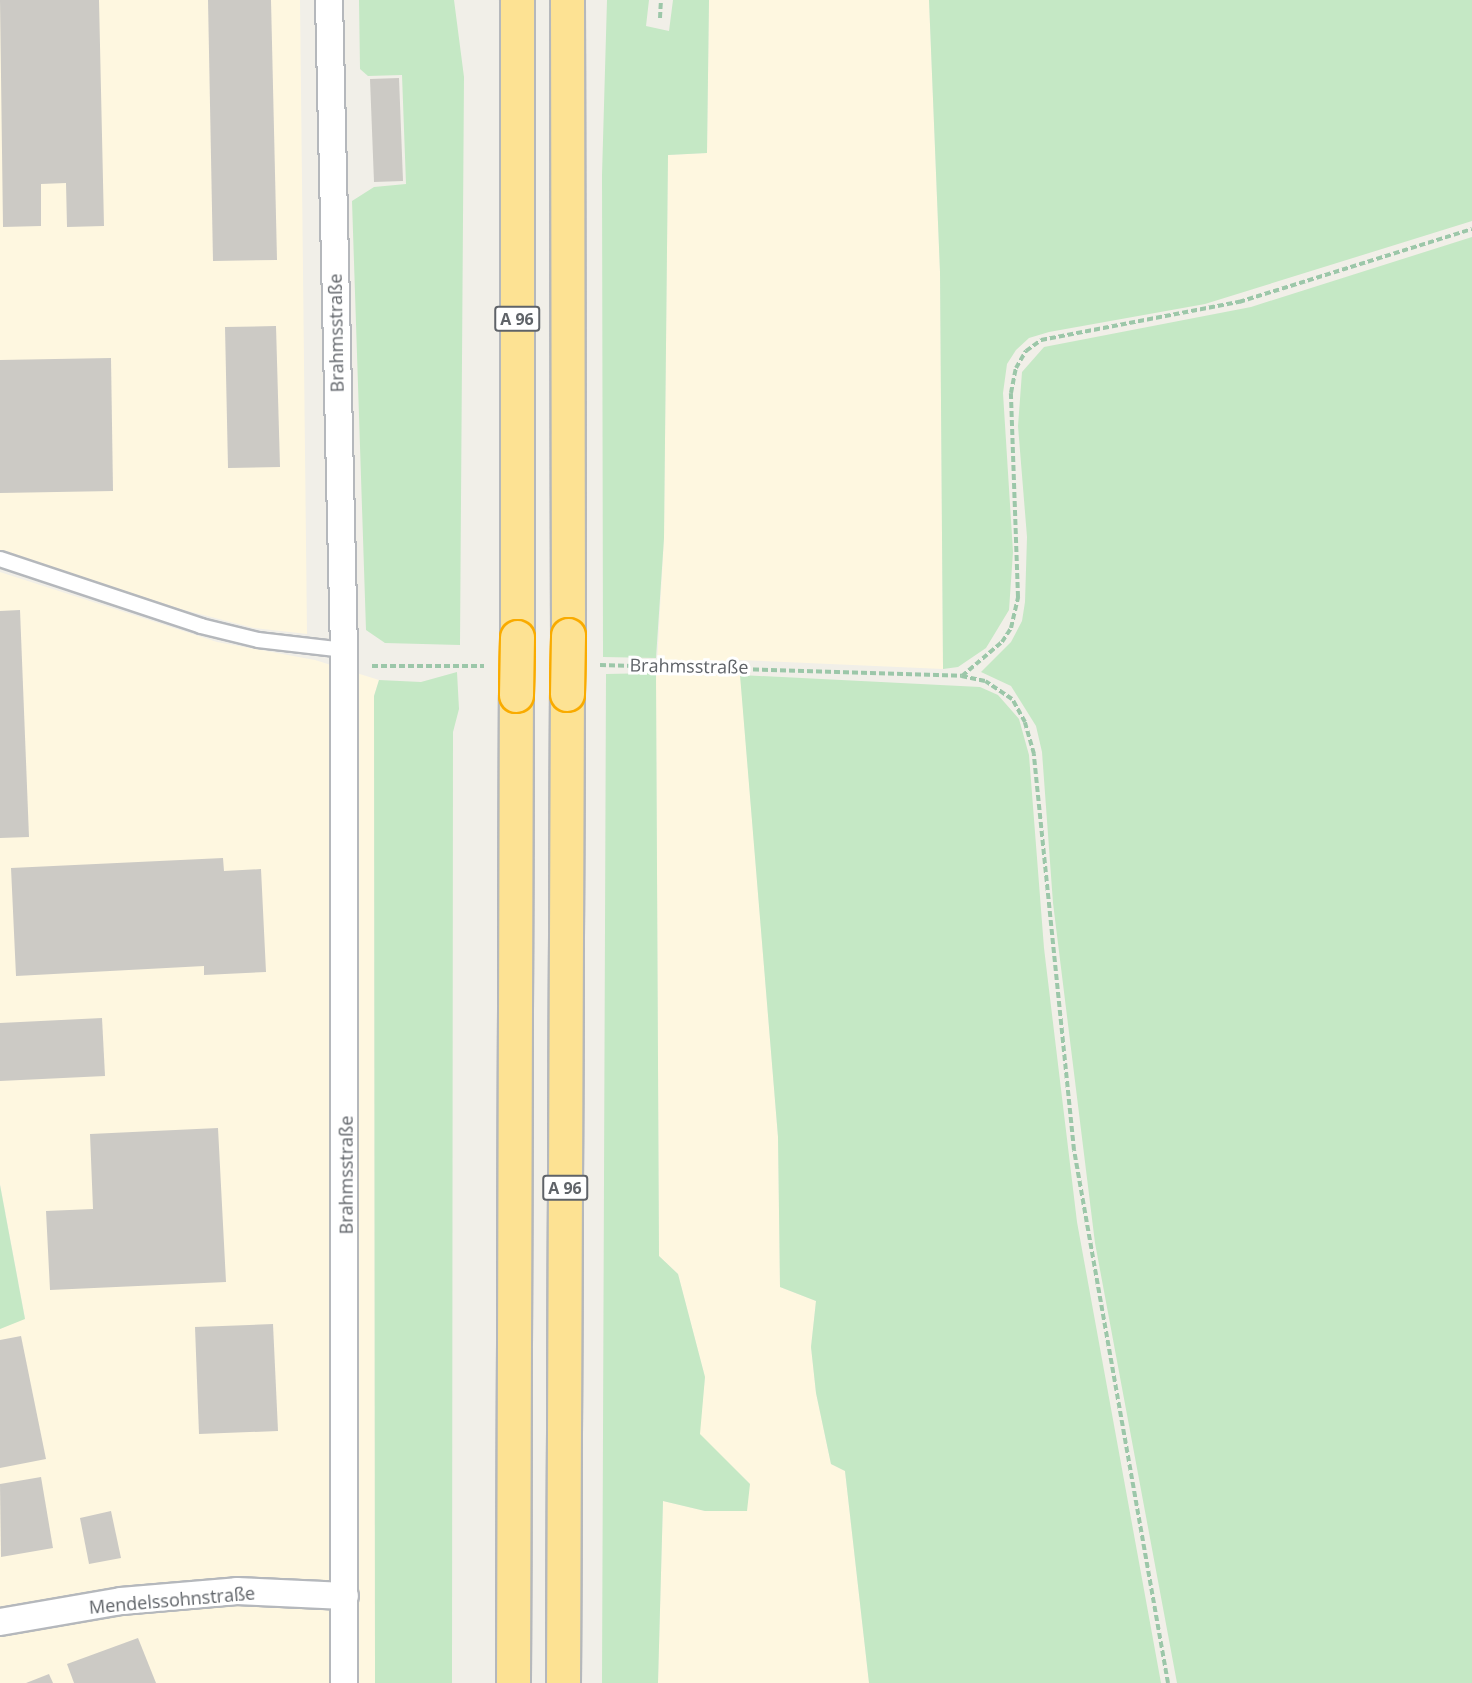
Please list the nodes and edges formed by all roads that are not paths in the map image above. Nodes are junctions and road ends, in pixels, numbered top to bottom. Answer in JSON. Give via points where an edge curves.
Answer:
{"nodes":[{"id":1,"x":329,"y":0,"type":"edge"},
{"id":2,"x":517,"y":0,"type":"edge"},
{"id":3,"x":567,"y":0,"type":"edge"},
{"id":4,"x":0,"y":559,"type":"edge"},
{"id":5,"x":344,"y":658,"type":"junction"},
{"id":6,"x":345,"y":1596,"type":"junction"},
{"id":7,"x":0,"y":1622,"type":"edge"},
{"id":8,"x":344,"y":1683,"type":"edge"},
{"id":9,"x":513,"y":1683,"type":"edge"},
{"id":10,"x":563,"y":1683,"type":"edge"}],
"edges":[{"from":1,"to":5,"type":"street","name":"Brahmsstraße"},
{"from":2,"to":9,"type":"highway","number":"A 96","bridge":true},
{"from":3,"to":10,"type":"highway","number":"A 96","bridge":true},
{"from":4,"to":5,"type":"lane","via":[[201,626]]},
{"from":5,"to":6,"type":"street","name":"Brahmsstraße"},
{"from":6,"to":7,"type":"street","name":"Mendelssohnstraße","via":[[237,1591],[120,1601]]},
{"from":6,"to":8,"type":"street","name":"Brahmsstraße"}]}
